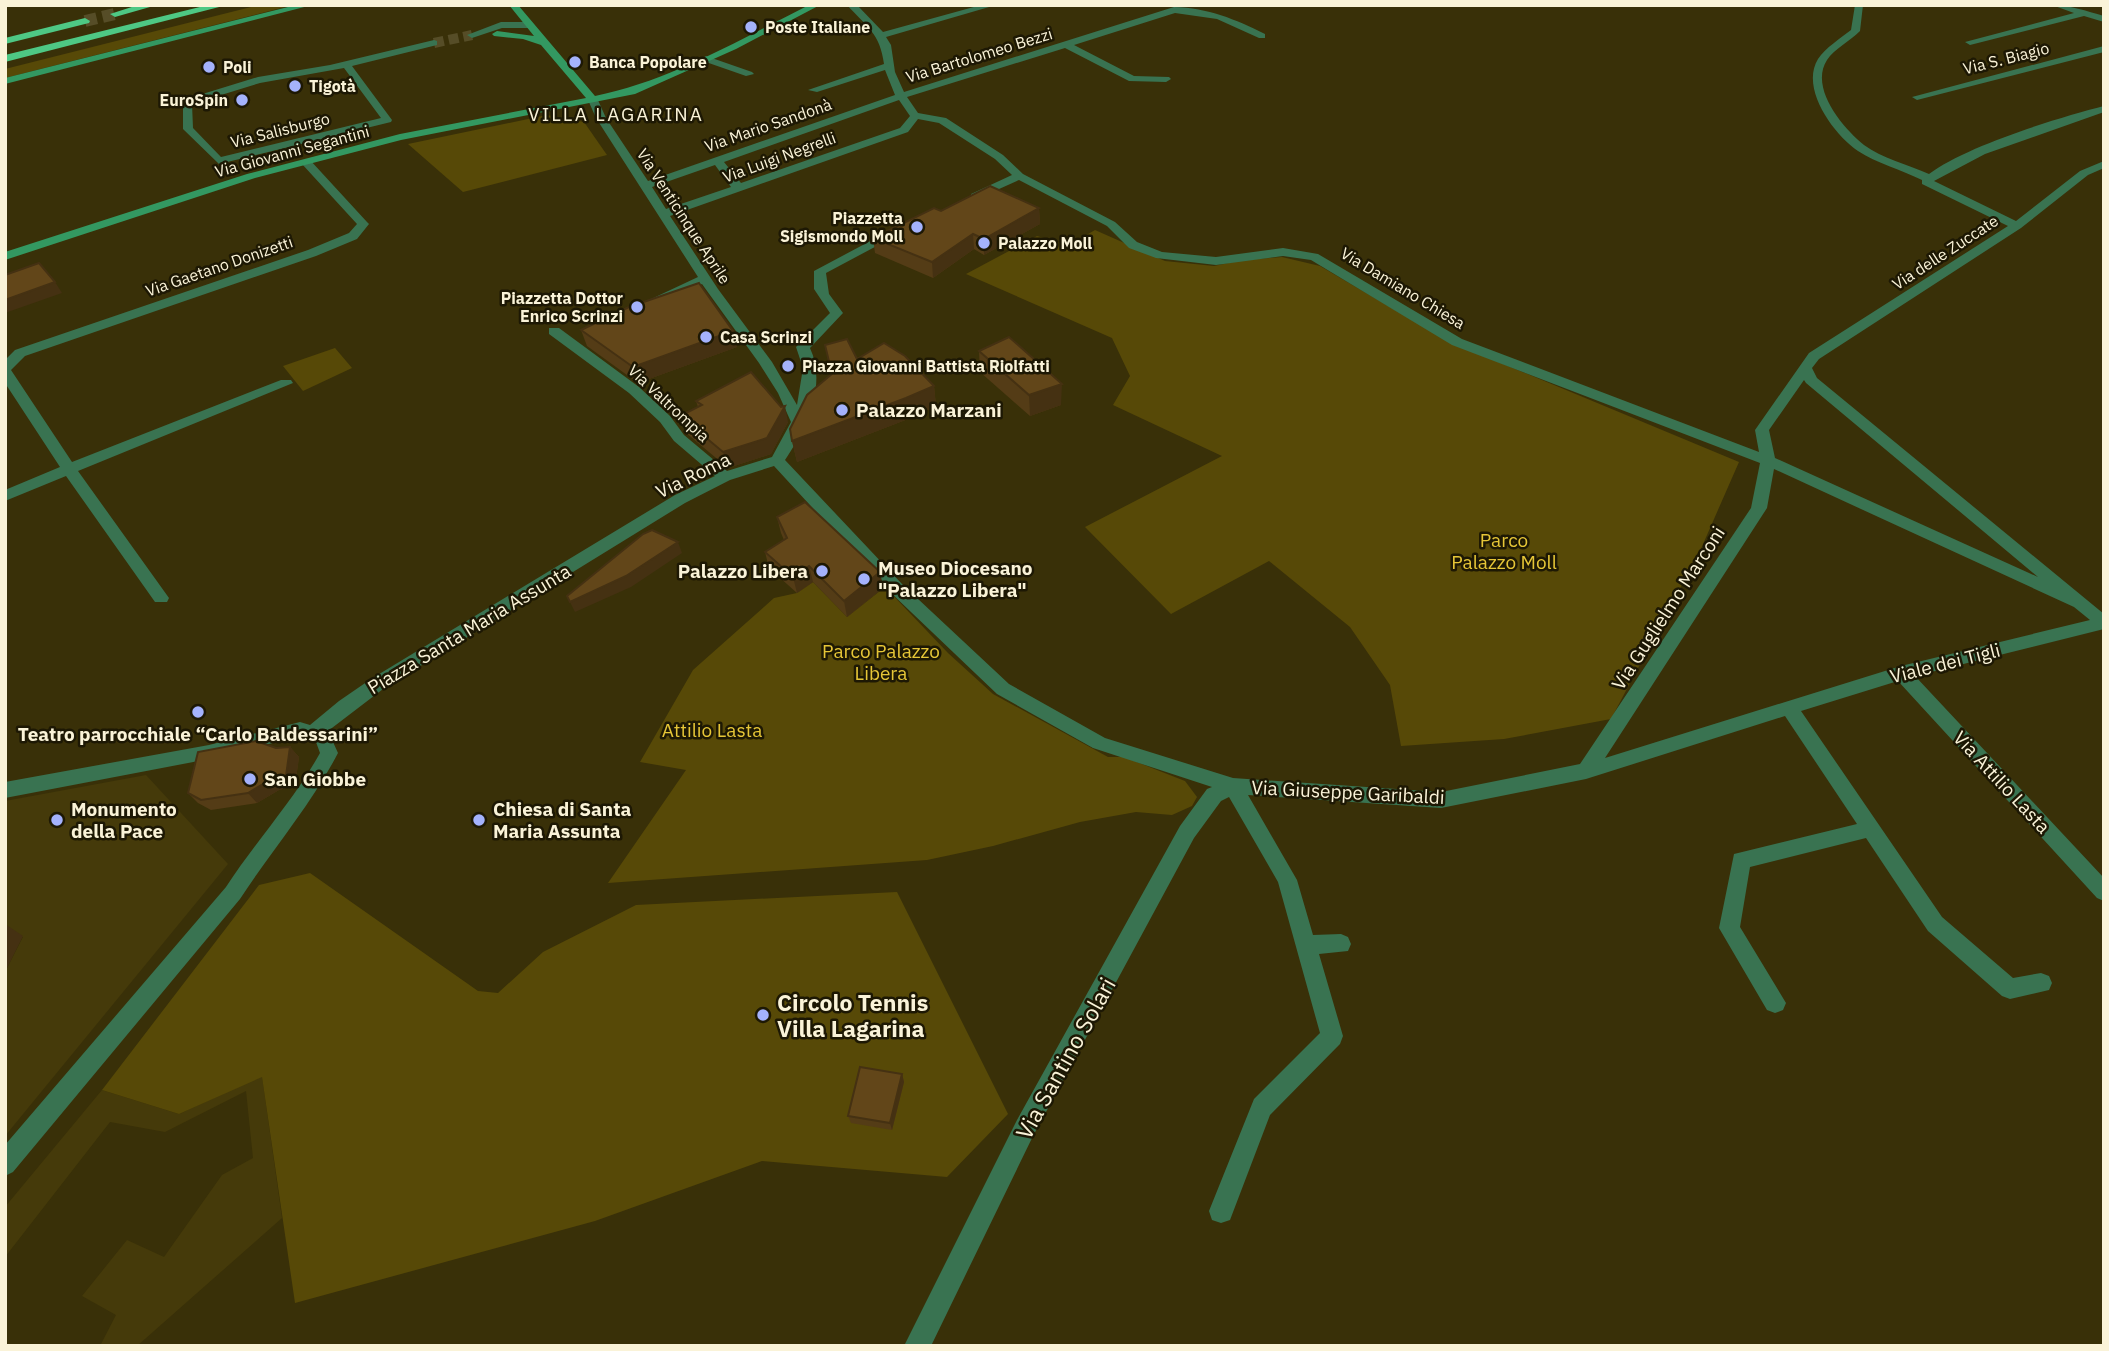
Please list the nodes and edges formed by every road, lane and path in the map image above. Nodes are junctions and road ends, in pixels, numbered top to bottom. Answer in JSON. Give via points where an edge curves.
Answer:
{"nodes":[{"id":1,"x":152,"y":5,"type":"edge"},
{"id":2,"x":222,"y":5,"type":"edge"},
{"id":3,"x":307,"y":5,"type":"edge"},
{"id":4,"x":816,"y":5,"type":"edge"},
{"id":5,"x":851,"y":5,"type":"edge"},
{"id":6,"x":992,"y":5,"type":"edge"},
{"id":7,"x":1858,"y":5,"type":"edge"},
{"id":8,"x":2056,"y":5,"type":"edge"},
{"id":9,"x":518,"y":8,"type":"edge"},
{"id":10,"x":2085,"y":13,"type":"junction"},
{"id":11,"x":115,"y":14,"type":"tunnel mouth"},
{"id":12,"x":2104,"y":19,"type":"edge"},
{"id":13,"x":85,"y":21,"type":"tunnel mouth"},
{"id":14,"x":529,"y":25,"type":"junction"},
{"id":15,"x":495,"y":31,"type":"junction"},
{"id":16,"x":475,"y":34,"type":"tunnel mouth"},
{"id":17,"x":879,"y":36,"type":"junction"},
{"id":18,"x":1262,"y":36,"type":"dead end"},
{"id":19,"x":5,"y":41,"type":"edge"},
{"id":20,"x":1970,"y":41,"type":"dead end"},
{"id":21,"x":434,"y":43,"type":"tunnel mouth"},
{"id":22,"x":546,"y":43,"type":"junction"},
{"id":23,"x":1067,"y":45,"type":"junction"},
{"id":24,"x":2104,"y":49,"type":"edge"},
{"id":25,"x":709,"y":58,"type":"junction"},
{"id":26,"x":5,"y":59,"type":"edge"},
{"id":27,"x":727,"y":61,"type":"dead end"},
{"id":28,"x":346,"y":64,"type":"junction"},
{"id":29,"x":890,"y":65,"type":"junction"},
{"id":30,"x":749,"y":74,"type":"dead end"},
{"id":31,"x":1166,"y":79,"type":"dead end"},
{"id":32,"x":5,"y":81,"type":"edge"},
{"id":33,"x":813,"y":90,"type":"dead end"},
{"id":34,"x":901,"y":96,"type":"junction"},
{"id":35,"x":1917,"y":97,"type":"dead end"},
{"id":36,"x":593,"y":100,"type":"junction"},
{"id":37,"x":2104,"y":109,"type":"edge"},
{"id":38,"x":915,"y":116,"type":"junction"},
{"id":39,"x":716,"y":159,"type":"junction"},
{"id":40,"x":306,"y":162,"type":"junction"},
{"id":41,"x":2104,"y":164,"type":"edge"},
{"id":42,"x":1019,"y":176,"type":"junction"},
{"id":43,"x":1928,"y":178,"type":"junction"},
{"id":44,"x":645,"y":186,"type":"junction"},
{"id":45,"x":739,"y":189,"type":"junction"},
{"id":46,"x":966,"y":200,"type":"edge"},
{"id":47,"x":664,"y":214,"type":"junction"},
{"id":48,"x":910,"y":226,"type":"edge"},
{"id":49,"x":2017,"y":226,"type":"junction"},
{"id":50,"x":5,"y":256,"type":"edge"},
{"id":51,"x":705,"y":278,"type":"junction"},
{"id":52,"x":641,"y":306,"type":"edge"},
{"id":53,"x":566,"y":334,"type":"dead end"},
{"id":54,"x":1806,"y":369,"type":"junction"},
{"id":55,"x":5,"y":370,"type":"edge"},
{"id":56,"x":286,"y":383,"type":"dead end"},
{"id":57,"x":797,"y":420,"type":"junction"},
{"id":58,"x":777,"y":460,"type":"junction"},
{"id":59,"x":1768,"y":461,"type":"junction"},
{"id":60,"x":69,"y":469,"type":"junction"},
{"id":61,"x":726,"y":477,"type":"junction"},
{"id":62,"x":5,"y":496,"type":"edge"},
{"id":63,"x":629,"y":531,"type":"joint"},
{"id":64,"x":161,"y":598,"type":"dead end"},
{"id":65,"x":2080,"y":603,"type":"junction"},
{"id":66,"x":2104,"y":623,"type":"edge"},
{"id":67,"x":1901,"y":673,"type":"junction"},
{"id":68,"x":1788,"y":707,"type":"junction"},
{"id":69,"x":315,"y":732,"type":"junction"},
{"id":70,"x":1586,"y":771,"type":"junction"},
{"id":71,"x":1233,"y":786,"type":"junction"},
{"id":72,"x":5,"y":790,"type":"edge"},
{"id":73,"x":1871,"y":829,"type":"junction"},
{"id":74,"x":2104,"y":892,"type":"edge"},
{"id":75,"x":1341,"y":944,"type":"dead end"},
{"id":76,"x":1306,"y":945,"type":"junction"},
{"id":77,"x":2042,"y":983,"type":"dead end"},
{"id":78,"x":1775,"y":1003,"type":"dead end"},
{"id":79,"x":5,"y":1164,"type":"edge"},
{"id":80,"x":1221,"y":1211,"type":"dead end"},
{"id":81,"x":918,"y":1346,"type":"edge"}],
"edges":[{"from":1,"to":11,"type":"highway"},
{"from":2,"to":26,"type":"highway"},
{"from":3,"to":32,"type":"main road"},
{"from":4,"to":25,"type":"main road","name":"Via Giovanni Segantini"},
{"from":5,"to":17,"type":"street"},
{"from":6,"to":17,"type":"street"},
{"from":7,"to":43,"type":"street","via":[[1854,31],[1823,58],[1817,73],[1820,93],[1831,117],[1861,148]]},
{"from":8,"to":10,"type":"street"},
{"from":9,"to":14,"type":"main road"},
{"from":9,"to":15,"type":"main road"},
{"from":10,"to":12,"type":"street"},
{"from":10,"to":20,"type":"street","name":"Via S. Biagio"},
{"from":13,"to":19,"type":"highway"},
{"from":14,"to":15,"type":"street"},
{"from":14,"to":22,"type":"main road"},
{"from":15,"to":16,"type":"street"},
{"from":15,"to":22,"type":"main road"},
{"from":17,"to":29,"type":"street"},
{"from":18,"to":23,"type":"street","name":"Via Bartolomeo Bezzi","via":[[1216,13],[1174,10]]},
{"from":21,"to":28,"type":"street","name":"Via Salisburgo"},
{"from":22,"to":36,"type":"main road"},
{"from":23,"to":31,"type":"street","name":"Via Bartolomeo Bezzi","via":[[1132,79]]},
{"from":23,"to":34,"type":"street","name":"Via Bartolomeo Bezzi"},
{"from":24,"to":35,"type":"street","name":"Via S. Biagio"},
{"from":25,"to":27,"type":"street"},
{"from":25,"to":30,"type":"street"},
{"from":25,"to":36,"type":"main road","name":"Via Giovanni Segantini","via":[[631,92]]},
{"from":28,"to":28,"type":"street","name":"Via Salisburgo","via":[[258,80],[187,103],[188,129],[219,161],[387,120]]},
{"from":29,"to":33,"type":"street"},
{"from":29,"to":34,"type":"street"},
{"from":34,"to":38,"type":"street"},
{"from":34,"to":39,"type":"street","name":"Via Mario Sandonà"},
{"from":36,"to":40,"type":"main road","name":"Via Giovanni Segantini","via":[[400,137]]},
{"from":36,"to":44,"type":"street","name":"Via Venticinque Aprile"},
{"from":37,"to":43,"type":"street","via":[[2041,129]]},
{"from":38,"to":42,"type":"street","name":"Via Damiano Chiesa","via":[[942,120],[999,157]]},
{"from":38,"to":45,"type":"street","name":"Via Luigi Negrelli","via":[[904,130]]},
{"from":39,"to":44,"type":"street","name":"Via Mario Sandonà"},
{"from":39,"to":45,"type":"street"},
{"from":40,"to":50,"type":"main road","name":"Via Giovanni Segantini"},
{"from":40,"to":55,"type":"street","name":"Via Gaetano Donizetti","via":[[363,224],[353,236],[20,353]]},
{"from":41,"to":49,"type":"street","name":"Via delle Zuccate","via":[[2084,173]]},
{"from":42,"to":46,"type":"street"},
{"from":42,"to":59,"type":"street","name":"Via Damiano Chiesa","via":[[1111,224],[1133,245],[1160,254],[1216,261],[1283,252],[1314,257],[1457,342]]},
{"from":43,"to":49,"type":"street","via":[[1926,182]]},
{"from":44,"to":47,"type":"street","name":"Via Venticinque Aprile"},
{"from":45,"to":47,"type":"street","name":"Via Luigi Negrelli"},
{"from":47,"to":51,"type":"street","name":"Via Venticinque Aprile"},
{"from":48,"to":57,"type":"street","via":[[821,271],[819,287],[837,313],[803,347],[810,369],[808,392]]},
{"from":49,"to":54,"type":"street","name":"Via delle Zuccate","via":[[1814,356]]},
{"from":51,"to":52,"type":"street"},
{"from":51,"to":57,"type":"street","name":"Via Venticinque Aprile","via":[[785,393]]},
{"from":53,"to":61,"type":"street","name":"Via Valtrompia","via":[[634,390],[679,438]]},
{"from":54,"to":59,"type":"street","name":"Via Guglielmo Marconi","via":[[1762,430]]},
{"from":54,"to":65,"type":"street","via":[[1811,380]]},
{"from":55,"to":60,"type":"street","name":"Via Gaetano Donizetti"},
{"from":56,"to":60,"type":"street"},
{"from":57,"to":58,"type":"street","via":[[794,436]]},
{"from":58,"to":61,"type":"street","name":"Via Roma"},
{"from":58,"to":71,"type":"street","name":"Via Giuseppe Garibaldi","via":[[896,588],[1003,689],[1098,743]]},
{"from":59,"to":65,"type":"street"},
{"from":59,"to":70,"type":"street","name":"Via Guglielmo Marconi","via":[[1759,508]]},
{"from":60,"to":62,"type":"street"},
{"from":60,"to":64,"type":"street","name":"Via Gaetano Donizetti"},
{"from":61,"to":63,"type":"street","name":"Via Roma"},
{"from":63,"to":69,"type":"street","name":"Piazza Santa Maria Assunta","via":[[368,690]]},
{"from":65,"to":66,"type":"street"},
{"from":66,"to":67,"type":"street","name":"Viale dei Tigli"},
{"from":67,"to":68,"type":"street","name":"Viale dei Tigli"},
{"from":67,"to":74,"type":"street","name":"Via Attilio Lasta"},
{"from":68,"to":70,"type":"street","name":"Viale dei Tigli"},
{"from":68,"to":73,"type":"street"},
{"from":69,"to":72,"type":"street","via":[[300,729],[209,752]]},
{"from":69,"to":79,"type":"street","via":[[324,737],[329,753],[313,783],[233,893]]},
{"from":70,"to":71,"type":"street","name":"Via Giuseppe Garibaldi","via":[[1441,800]]},
{"from":71,"to":76,"type":"street","name":"Via Giuseppe Garibaldi","via":[[1287,880]]},
{"from":71,"to":81,"type":"street","name":"Via Santino Solari","via":[[1214,796],[1187,832],[1025,1128]]},
{"from":73,"to":77,"type":"street","via":[[1935,924],[2010,989]]},
{"from":73,"to":78,"type":"street","via":[[1741,860],[1729,928]]},
{"from":75,"to":76,"type":"street"},
{"from":76,"to":80,"type":"street","name":"Via Giuseppe Garibaldi","via":[[1332,1036],[1262,1107]]}]}
